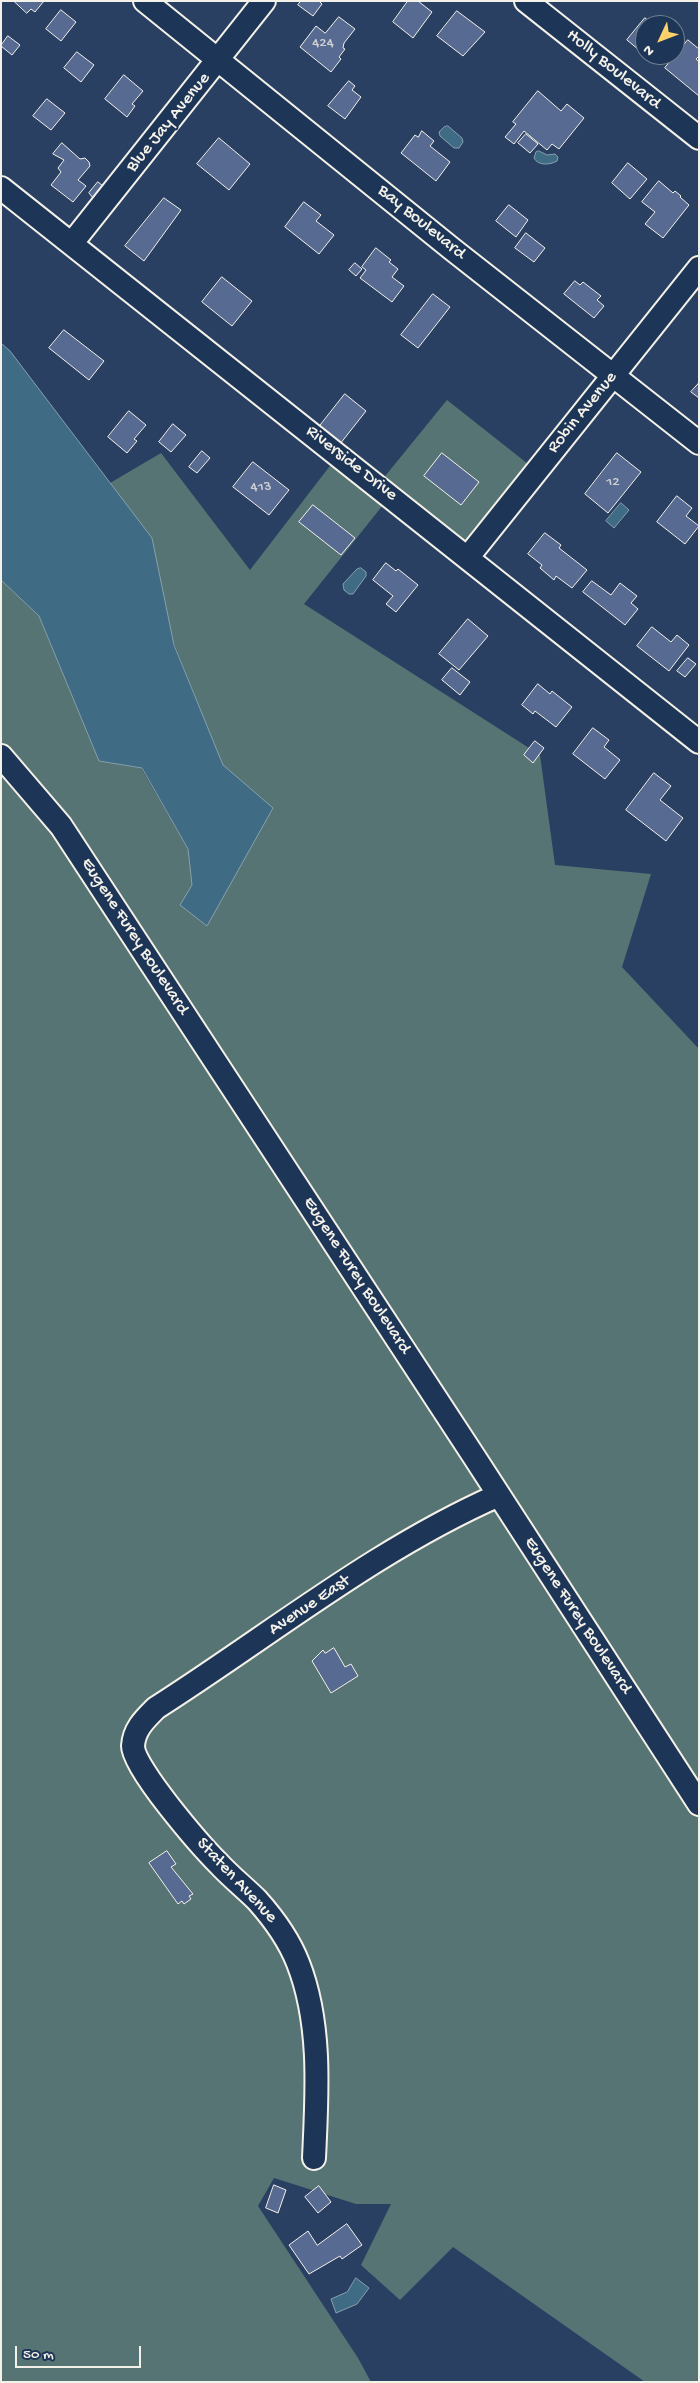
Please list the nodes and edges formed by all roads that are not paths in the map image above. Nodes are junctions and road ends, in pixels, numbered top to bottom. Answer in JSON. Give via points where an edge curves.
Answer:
{"nodes":[{"id":1,"x":144,"y":1,"type":"edge"},
{"id":2,"x":264,"y":1,"type":"edge"},
{"id":3,"x":526,"y":1,"type":"edge"},
{"id":4,"x":219,"y":60,"type":"junction"},
{"id":5,"x":699,"y":138,"type":"edge"},
{"id":6,"x":1,"y":188,"type":"edge"},
{"id":7,"x":72,"y":243,"type":"junction"},
{"id":8,"x":699,"y":268,"type":"edge"},
{"id":9,"x":613,"y":376,"type":"junction"},
{"id":10,"x":699,"y":443,"type":"edge"},
{"id":11,"x":468,"y":558,"type":"junction"},
{"id":12,"x":699,"y":742,"type":"edge"},
{"id":13,"x":1,"y":756,"type":"edge"},
{"id":14,"x":499,"y":1495,"type":"junction"},
{"id":15,"x":135,"y":1736,"type":"joint"},
{"id":16,"x":699,"y":1804,"type":"edge"},
{"id":17,"x":314,"y":2158,"type":"dead end"}],
"edges":[{"from":1,"to":4,"type":"street","name":"Bay Boulevard"},
{"from":2,"to":4,"type":"street","name":"Blue Jay Avenue"},
{"from":3,"to":5,"type":"street","name":"Holly Boulevard"},
{"from":4,"to":7,"type":"street","name":"Blue Jay Avenue"},
{"from":4,"to":9,"type":"street","name":"Bay Boulevard"},
{"from":6,"to":7,"type":"street","name":"Riverside Drive"},
{"from":7,"to":11,"type":"street","name":"Riverside Drive"},
{"from":8,"to":9,"type":"street","name":"Robin Avenue"},
{"from":9,"to":10,"type":"street","name":"Bay Boulevard"},
{"from":9,"to":11,"type":"street","name":"Robin Avenue"},
{"from":11,"to":12,"type":"street","name":"Riverside Drive"},
{"from":13,"to":14,"type":"street","name":"Eugene Furey Boulevard","via":[[61,826]]},
{"from":14,"to":15,"type":"street","name":"Avenue East","via":[[435,1527],[338,1587],[156,1708],[139,1726]]},
{"from":14,"to":16,"type":"street","name":"Eugene Furey Boulevard"},
{"from":15,"to":17,"type":"street","name":"Staten Avenue","via":[[133,1748],[149,1779],[201,1845],[275,1922],[298,1964],[313,2028],[318,2078]]}]}
